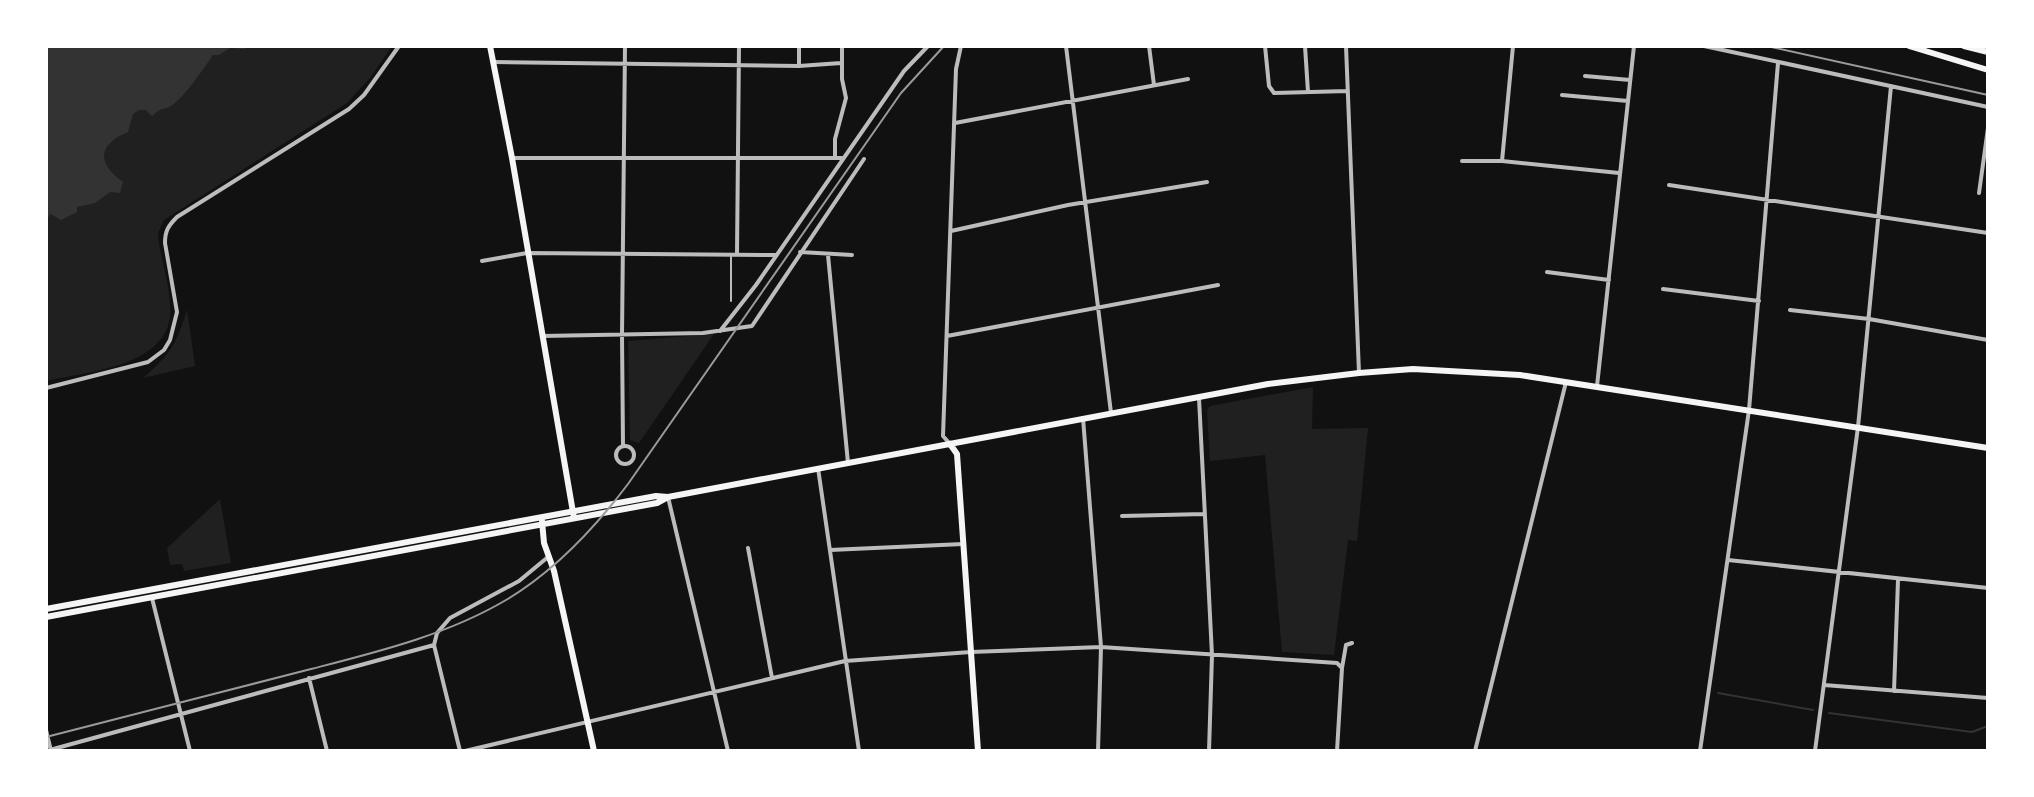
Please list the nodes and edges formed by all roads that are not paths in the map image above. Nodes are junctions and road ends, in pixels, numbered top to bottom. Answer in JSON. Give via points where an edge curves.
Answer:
{"nodes":[{"id":1,"x":399,"y":46,"type":"edge"},
{"id":2,"x":490,"y":46,"type":"edge"},
{"id":3,"x":625,"y":46,"type":"edge"},
{"id":4,"x":739,"y":46,"type":"edge"},
{"id":5,"x":799,"y":46,"type":"edge"},
{"id":6,"x":842,"y":46,"type":"edge"},
{"id":7,"x":928,"y":46,"type":"edge"},
{"id":8,"x":961,"y":46,"type":"edge"},
{"id":9,"x":1066,"y":46,"type":"edge"},
{"id":10,"x":1149,"y":46,"type":"edge"},
{"id":11,"x":1265,"y":46,"type":"edge"},
{"id":12,"x":1305,"y":46,"type":"edge"},
{"id":13,"x":1346,"y":46,"type":"edge"},
{"id":14,"x":1513,"y":46,"type":"edge"},
{"id":15,"x":1634,"y":46,"type":"edge"},
{"id":16,"x":1704,"y":46,"type":"edge"},
{"id":17,"x":1909,"y":46,"type":"edge"},
{"id":18,"x":1964,"y":46,"type":"edge"},
{"id":19,"x":1988,"y":52,"type":"edge"},
{"id":20,"x":493,"y":62,"type":"junction"},
{"id":21,"x":740,"y":63,"type":"junction"},
{"id":22,"x":841,"y":63,"type":"junction"},
{"id":23,"x":1778,"y":63,"type":"junction"},
{"id":24,"x":625,"y":64,"type":"junction"},
{"id":25,"x":799,"y":66,"type":"junction"},
{"id":26,"x":1988,"y":70,"type":"edge"},
{"id":27,"x":1585,"y":76,"type":"dead end"},
{"id":28,"x":1188,"y":79,"type":"dead end"},
{"id":29,"x":1630,"y":80,"type":"junction"},
{"id":30,"x":1154,"y":85,"type":"junction"},
{"id":31,"x":1891,"y":86,"type":"junction"},
{"id":32,"x":1348,"y":91,"type":"junction"},
{"id":33,"x":1308,"y":92,"type":"junction"},
{"id":34,"x":1562,"y":95,"type":"dead end"},
{"id":35,"x":1072,"y":99,"type":"junction"},
{"id":36,"x":1628,"y":101,"type":"junction"},
{"id":37,"x":1988,"y":107,"type":"edge"},
{"id":38,"x":955,"y":123,"type":"junction"},
{"id":39,"x":1988,"y":128,"type":"edge"},
{"id":40,"x":512,"y":158,"type":"junction"},
{"id":41,"x":624,"y":158,"type":"junction"},
{"id":42,"x":737,"y":158,"type":"junction"},
{"id":43,"x":835,"y":158,"type":"junction"},
{"id":44,"x":843,"y":158,"type":"junction"},
{"id":45,"x":864,"y":159,"type":"dead end"},
{"id":46,"x":1462,"y":161,"type":"dead end"},
{"id":47,"x":1502,"y":161,"type":"junction"},
{"id":48,"x":1619,"y":173,"type":"junction"},
{"id":49,"x":1207,"y":182,"type":"dead end"},
{"id":50,"x":1669,"y":185,"type":"dead end"},
{"id":51,"x":1979,"y":193,"type":"dead end"},
{"id":52,"x":1767,"y":198,"type":"junction"},
{"id":53,"x":1083,"y":204,"type":"junction"},
{"id":54,"x":1880,"y":215,"type":"junction"},
{"id":55,"x":951,"y":231,"type":"junction"},
{"id":56,"x":1988,"y":233,"type":"edge"},
{"id":57,"x":624,"y":252,"type":"junction"},
{"id":58,"x":800,"y":252,"type":"junction"},
{"id":59,"x":527,"y":253,"type":"junction"},
{"id":60,"x":734,"y":254,"type":"junction"},
{"id":61,"x":776,"y":255,"type":"junction"},
{"id":62,"x":828,"y":255,"type":"junction"},
{"id":63,"x":852,"y":255,"type":"dead end"},
{"id":64,"x":482,"y":261,"type":"dead end"},
{"id":65,"x":1547,"y":272,"type":"dead end"},
{"id":66,"x":1609,"y":280,"type":"junction"},
{"id":67,"x":1218,"y":285,"type":"dead end"},
{"id":68,"x":1663,"y":289,"type":"dead end"},
{"id":69,"x":731,"y":301,"type":"dead end"},
{"id":70,"x":1759,"y":301,"type":"junction"},
{"id":71,"x":1098,"y":307,"type":"junction"},
{"id":72,"x":1790,"y":310,"type":"dead end"},
{"id":73,"x":1869,"y":319,"type":"junction"},
{"id":74,"x":720,"y":331,"type":"junction"},
{"id":75,"x":622,"y":335,"type":"junction"},
{"id":76,"x":542,"y":336,"type":"junction"},
{"id":77,"x":947,"y":336,"type":"junction"},
{"id":78,"x":1988,"y":340,"type":"edge"},
{"id":79,"x":1359,"y":373,"type":"junction"},
{"id":80,"x":1566,"y":382,"type":"junction"},
{"id":81,"x":1597,"y":386,"type":"junction"},
{"id":82,"x":46,"y":388,"type":"edge"},
{"id":83,"x":1199,"y":398,"type":"junction"},
{"id":84,"x":1749,"y":410,"type":"junction"},
{"id":85,"x":1111,"y":413,"type":"junction"},
{"id":86,"x":1083,"y":418,"type":"junction"},
{"id":87,"x":1858,"y":427,"type":"junction"},
{"id":88,"x":950,"y":444,"type":"junction"},
{"id":89,"x":623,"y":446,"type":"junction"},
{"id":90,"x":1988,"y":448,"type":"edge"},
{"id":91,"x":848,"y":463,"type":"junction"},
{"id":92,"x":818,"y":468,"type":"junction"},
{"id":93,"x":668,"y":497,"type":"junction"},
{"id":94,"x":1204,"y":514,"type":"junction"},
{"id":95,"x":574,"y":515,"type":"junction"},
{"id":96,"x":1122,"y":516,"type":"dead end"},
{"id":97,"x":543,"y":517,"type":"junction"},
{"id":98,"x":541,"y":525,"type":"junction"},
{"id":99,"x":963,"y":544,"type":"junction"},
{"id":100,"x":748,"y":548,"type":"dead end"},
{"id":101,"x":830,"y":550,"type":"junction"},
{"id":102,"x":549,"y":557,"type":"junction"},
{"id":103,"x":1728,"y":560,"type":"junction"},
{"id":104,"x":1838,"y":572,"type":"junction"},
{"id":105,"x":1898,"y":580,"type":"junction"},
{"id":106,"x":1988,"y":588,"type":"edge"},
{"id":107,"x":151,"y":593,"type":"junction"},
{"id":108,"x":47,"y":611,"type":"edge"},
{"id":109,"x":1352,"y":643,"type":"dead end"},
{"id":110,"x":434,"y":645,"type":"junction"},
{"id":111,"x":1101,"y":647,"type":"junction"},
{"id":112,"x":971,"y":652,"type":"junction"},
{"id":113,"x":1212,"y":655,"type":"junction"},
{"id":114,"x":845,"y":661,"type":"junction"},
{"id":115,"x":1342,"y":668,"type":"junction"},
{"id":116,"x":309,"y":678,"type":"junction"},
{"id":117,"x":772,"y":678,"type":"junction"},
{"id":118,"x":1824,"y":685,"type":"junction"},
{"id":119,"x":713,"y":691,"type":"junction"},
{"id":120,"x":1894,"y":691,"type":"junction"},
{"id":121,"x":1988,"y":698,"type":"edge"},
{"id":122,"x":181,"y":714,"type":"junction"},
{"id":123,"x":587,"y":723,"type":"junction"},
{"id":124,"x":46,"y":730,"type":"edge"},
{"id":125,"x":50,"y":751,"type":"edge"},
{"id":126,"x":190,"y":751,"type":"edge"},
{"id":127,"x":327,"y":751,"type":"edge"},
{"id":128,"x":462,"y":751,"type":"edge"},
{"id":129,"x":594,"y":751,"type":"edge"},
{"id":130,"x":728,"y":751,"type":"edge"},
{"id":131,"x":859,"y":751,"type":"edge"},
{"id":132,"x":978,"y":751,"type":"edge"},
{"id":133,"x":1098,"y":751,"type":"edge"},
{"id":134,"x":1209,"y":751,"type":"edge"},
{"id":135,"x":1337,"y":751,"type":"edge"},
{"id":136,"x":1475,"y":751,"type":"edge"},
{"id":137,"x":1700,"y":751,"type":"edge"},
{"id":138,"x":1815,"y":751,"type":"edge"}],
"edges":[{"from":1,"to":82,"type":"street","via":[[349,109],[169,225],[165,243],[177,312],[164,350],[148,362]]},
{"from":2,"to":20,"type":"main road"},
{"from":3,"to":24,"type":"street"},
{"from":4,"to":21,"type":"street"},
{"from":5,"to":25,"type":"street"},
{"from":6,"to":22,"type":"street"},
{"from":7,"to":44,"type":"street","via":[[904,71]]},
{"from":8,"to":38,"type":"street"},
{"from":9,"to":35,"type":"street"},
{"from":10,"to":30,"type":"street"},
{"from":11,"to":33,"type":"street","via":[[1271,90]]},
{"from":12,"to":33,"type":"street"},
{"from":13,"to":32,"type":"street"},
{"from":14,"to":47,"type":"street"},
{"from":15,"to":29,"type":"street"},
{"from":16,"to":23,"type":"street"},
{"from":17,"to":26,"type":"main road"},
{"from":18,"to":19,"type":"main road"},
{"from":20,"to":24,"type":"street"},
{"from":20,"to":40,"type":"main road"},
{"from":21,"to":24,"type":"street"},
{"from":21,"to":25,"type":"street"},
{"from":21,"to":42,"type":"street"},
{"from":22,"to":25,"type":"street"},
{"from":22,"to":43,"type":"street","via":[[846,98]]},
{"from":23,"to":31,"type":"street"},
{"from":23,"to":52,"type":"street"},
{"from":24,"to":41,"type":"street"},
{"from":27,"to":29,"type":"street"},
{"from":28,"to":30,"type":"street"},
{"from":29,"to":36,"type":"street"},
{"from":30,"to":35,"type":"street"},
{"from":31,"to":37,"type":"street"},
{"from":31,"to":54,"type":"street"},
{"from":32,"to":33,"type":"street"},
{"from":32,"to":79,"type":"street"},
{"from":34,"to":36,"type":"street"},
{"from":35,"to":38,"type":"street"},
{"from":35,"to":53,"type":"street"},
{"from":36,"to":48,"type":"street"},
{"from":38,"to":55,"type":"street"},
{"from":39,"to":51,"type":"street"},
{"from":40,"to":41,"type":"street"},
{"from":40,"to":59,"type":"main road"},
{"from":41,"to":42,"type":"street"},
{"from":41,"to":57,"type":"street"},
{"from":42,"to":43,"type":"street"},
{"from":42,"to":60,"type":"street"},
{"from":43,"to":44,"type":"street"},
{"from":44,"to":61,"type":"street"},
{"from":45,"to":58,"type":"street"},
{"from":46,"to":47,"type":"street"},
{"from":47,"to":48,"type":"street"},
{"from":48,"to":66,"type":"street"},
{"from":49,"to":53,"type":"street"},
{"from":50,"to":52,"type":"street"},
{"from":52,"to":54,"type":"street"},
{"from":52,"to":70,"type":"street"},
{"from":53,"to":55,"type":"street"},
{"from":53,"to":71,"type":"street"},
{"from":54,"to":56,"type":"street"},
{"from":54,"to":73,"type":"street"},
{"from":55,"to":77,"type":"street"},
{"from":57,"to":59,"type":"street"},
{"from":57,"to":60,"type":"street"},
{"from":57,"to":75,"type":"street"},
{"from":58,"to":62,"type":"street"},
{"from":58,"to":74,"type":"street","via":[[752,326]]},
{"from":59,"to":64,"type":"street"},
{"from":59,"to":76,"type":"main road"},
{"from":60,"to":61,"type":"street"},
{"from":60,"to":69,"type":"lane"},
{"from":61,"to":74,"type":"street"},
{"from":62,"to":63,"type":"street"},
{"from":62,"to":91,"type":"street"},
{"from":65,"to":66,"type":"street"},
{"from":66,"to":81,"type":"street"},
{"from":67,"to":71,"type":"street"},
{"from":68,"to":70,"type":"street"},
{"from":70,"to":84,"type":"street"},
{"from":71,"to":77,"type":"street"},
{"from":71,"to":85,"type":"street"},
{"from":72,"to":73,"type":"street"},
{"from":73,"to":78,"type":"street"},
{"from":73,"to":87,"type":"street"},
{"from":74,"to":75,"type":"street"},
{"from":75,"to":76,"type":"street"},
{"from":75,"to":89,"type":"street"},
{"from":76,"to":95,"type":"main road"},
{"from":77,"to":88,"type":"street","via":[[943,436]]},
{"from":79,"to":80,"type":"main road","via":[[1413,369]]},
{"from":79,"to":83,"type":"main road"},
{"from":80,"to":81,"type":"main road"},
{"from":80,"to":136,"type":"street"},
{"from":81,"to":84,"type":"main road"},
{"from":83,"to":85,"type":"main road"},
{"from":83,"to":94,"type":"street"},
{"from":84,"to":87,"type":"main road"},
{"from":84,"to":103,"type":"street"},
{"from":85,"to":86,"type":"main road"},
{"from":86,"to":88,"type":"main road"},
{"from":86,"to":111,"type":"street"},
{"from":87,"to":90,"type":"main road"},
{"from":87,"to":104,"type":"street"},
{"from":88,"to":91,"type":"main road"},
{"from":88,"to":99,"type":"main road","via":[[957,454]]},
{"from":89,"to":89,"type":"street","via":[[634,455],[627,463],[619,462],[616,454]]},
{"from":91,"to":92,"type":"main road"},
{"from":92,"to":93,"type":"main road"},
{"from":92,"to":101,"type":"street"},
{"from":93,"to":95,"type":"main road"},
{"from":93,"to":119,"type":"street"},
{"from":94,"to":96,"type":"street"},
{"from":94,"to":113,"type":"street"},
{"from":95,"to":97,"type":"main road"},
{"from":95,"to":98,"type":"main road"},
{"from":97,"to":98,"type":"main road"},
{"from":97,"to":107,"type":"main road"},
{"from":98,"to":102,"type":"main road"},
{"from":98,"to":107,"type":"main road"},
{"from":99,"to":101,"type":"street"},
{"from":99,"to":112,"type":"main road"},
{"from":100,"to":117,"type":"street"},
{"from":101,"to":114,"type":"street"},
{"from":102,"to":110,"type":"street","via":[[519,581],[450,618]]},
{"from":102,"to":123,"type":"main road"},
{"from":103,"to":104,"type":"street"},
{"from":103,"to":137,"type":"street"},
{"from":104,"to":105,"type":"street"},
{"from":104,"to":118,"type":"street"},
{"from":105,"to":106,"type":"street"},
{"from":105,"to":120,"type":"street"},
{"from":107,"to":108,"type":"main road"},
{"from":107,"to":122,"type":"street"},
{"from":109,"to":115,"type":"street","via":[[1346,645]]},
{"from":110,"to":116,"type":"street"},
{"from":110,"to":128,"type":"street"},
{"from":111,"to":112,"type":"street"},
{"from":111,"to":113,"type":"street"},
{"from":111,"to":133,"type":"street"},
{"from":112,"to":114,"type":"street"},
{"from":112,"to":132,"type":"main road"},
{"from":113,"to":115,"type":"street","via":[[1331,661]]},
{"from":113,"to":134,"type":"street"},
{"from":114,"to":117,"type":"street"},
{"from":114,"to":131,"type":"street"},
{"from":115,"to":135,"type":"street"},
{"from":116,"to":122,"type":"street"},
{"from":116,"to":127,"type":"street"},
{"from":117,"to":119,"type":"street"},
{"from":118,"to":120,"type":"street"},
{"from":118,"to":138,"type":"street"},
{"from":119,"to":123,"type":"street"},
{"from":119,"to":130,"type":"street"},
{"from":120,"to":121,"type":"street"},
{"from":122,"to":125,"type":"street"},
{"from":122,"to":126,"type":"street"},
{"from":123,"to":128,"type":"street"},
{"from":123,"to":129,"type":"main road"},
{"from":124,"to":125,"type":"street"}]}
